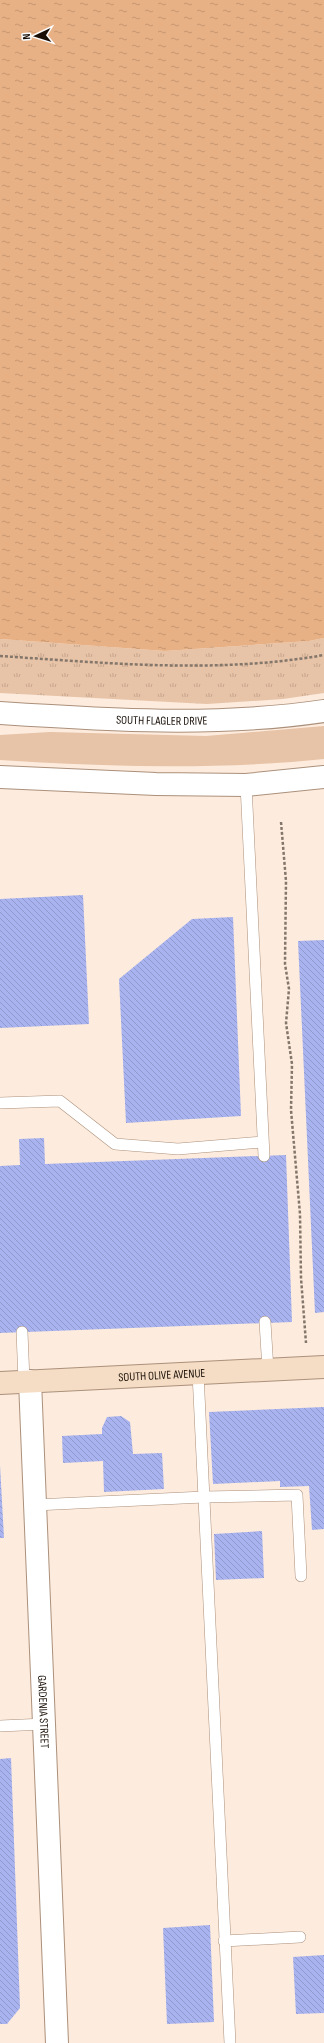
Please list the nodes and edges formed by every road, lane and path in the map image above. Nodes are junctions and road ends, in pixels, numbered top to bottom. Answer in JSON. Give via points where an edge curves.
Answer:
{"nodes":[{"id":1,"x":324,"y":655,"type":"edge"},
{"id":2,"x":0,"y":656,"type":"edge"},
{"id":3,"x":324,"y":711,"type":"edge"},
{"id":4,"x":0,"y":713,"type":"edge"},
{"id":5,"x":0,"y":777,"type":"edge"},
{"id":6,"x":324,"y":777,"type":"edge"},
{"id":7,"x":246,"y":785,"type":"junction"},
{"id":8,"x":281,"y":822,"type":"dead end"},
{"id":9,"x":0,"y":1103,"type":"edge"},
{"id":10,"x":262,"y":1142,"type":"junction"},
{"id":11,"x":264,"y":1156,"type":"dead end"},
{"id":12,"x":265,"y":1322,"type":"dead end"},
{"id":13,"x":22,"y":1332,"type":"dead end"},
{"id":14,"x":307,"y":1347,"type":"dead end"},
{"id":15,"x":324,"y":1367,"type":"edge"},
{"id":16,"x":268,"y":1370,"type":"junction"},
{"id":17,"x":198,"y":1373,"type":"junction"},
{"id":18,"x":27,"y":1381,"type":"junction"},
{"id":19,"x":0,"y":1382,"type":"edge"},
{"id":20,"x":204,"y":1497,"type":"junction"},
{"id":21,"x":35,"y":1505,"type":"junction"},
{"id":22,"x":301,"y":1576,"type":"dead end"},
{"id":23,"x":45,"y":1724,"type":"junction"},
{"id":24,"x":0,"y":1726,"type":"edge"},
{"id":25,"x":300,"y":1937,"type":"dead end"},
{"id":26,"x":224,"y":1941,"type":"junction"},
{"id":27,"x":57,"y":2043,"type":"edge"},
{"id":28,"x":230,"y":2043,"type":"edge"}],
"edges":[{"from":1,"to":2,"type":"path","via":[[299,660],[185,666]]},
{"from":3,"to":4,"type":"street","name":"SOUTH FLAGLER DRIVE","via":[[247,720],[163,722]]},
{"from":5,"to":7,"type":"street"},
{"from":6,"to":7,"type":"street"},
{"from":7,"to":10,"type":"lane"},
{"from":8,"to":14,"type":"path","via":[[286,881],[285,964],[289,989],[286,1023],[292,1064],[291,1110]]},
{"from":9,"to":10,"type":"lane","via":[[60,1100],[115,1144],[178,1149]]},
{"from":10,"to":11,"type":"lane"},
{"from":12,"to":16,"type":"lane"},
{"from":13,"to":18,"type":"lane"},
{"from":15,"to":16,"type":"street","name":"SOUTH OLIVE AVENUE"},
{"from":16,"to":17,"type":"street","name":"SOUTH OLIVE AVENUE"},
{"from":17,"to":18,"type":"street","name":"SOUTH OLIVE AVENUE"},
{"from":17,"to":20,"type":"lane"},
{"from":18,"to":19,"type":"street","name":"SOUTH OLIVE AVENUE"},
{"from":18,"to":21,"type":"street","name":"GARDENIA STREET"},
{"from":20,"to":21,"type":"lane"},
{"from":20,"to":22,"type":"lane","via":[[297,1495]]},
{"from":20,"to":26,"type":"lane"},
{"from":21,"to":23,"type":"street","name":"GARDENIA STREET"},
{"from":23,"to":24,"type":"lane"},
{"from":23,"to":27,"type":"street","name":"GARDENIA STREET"},
{"from":25,"to":26,"type":"lane"},
{"from":26,"to":28,"type":"lane"}]}
